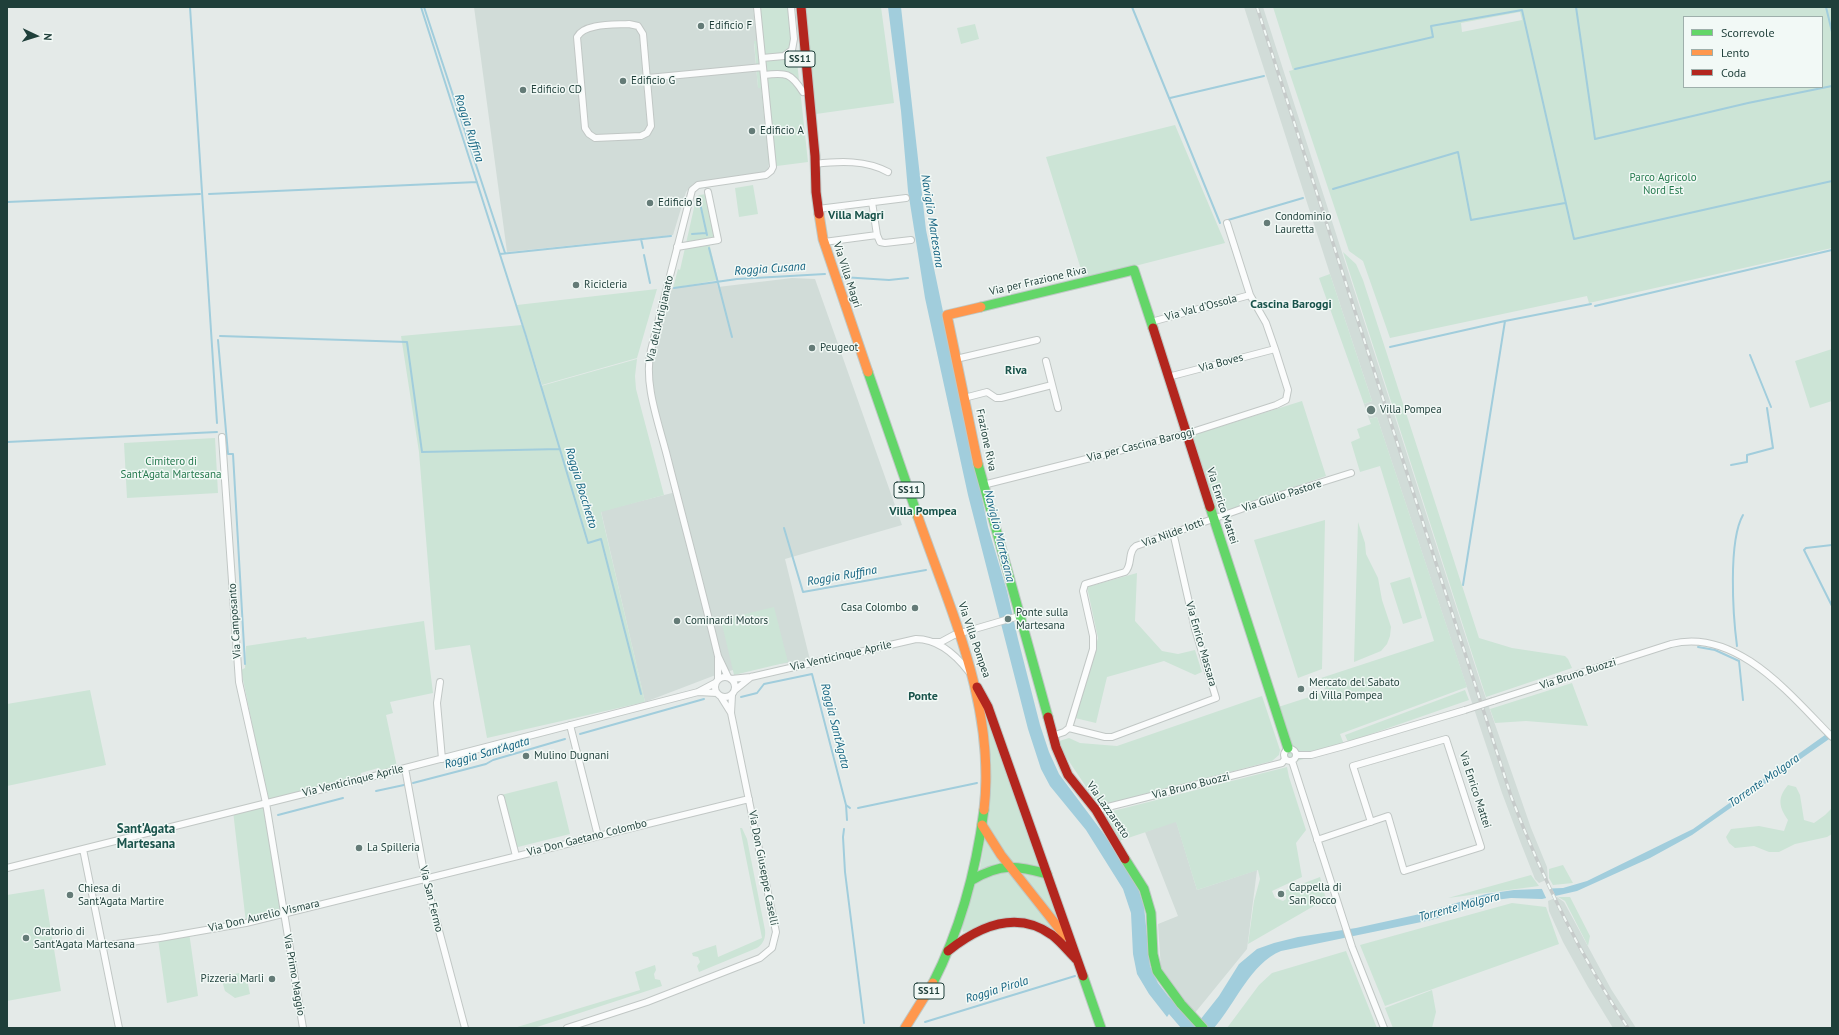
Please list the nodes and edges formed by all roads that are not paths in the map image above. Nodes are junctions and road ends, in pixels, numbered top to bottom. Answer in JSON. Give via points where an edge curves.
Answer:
{"nodes":[{"id":1,"x":757,"y":7,"type":"edge"},
{"id":2,"x":791,"y":7,"type":"edge"},
{"id":3,"x":794,"y":7,"type":"edge"},
{"id":4,"x":801,"y":7,"type":"edge"},
{"id":5,"x":762,"y":58,"type":"junction"},
{"id":6,"x":763,"y":67,"type":"junction"},
{"id":7,"x":764,"y":75,"type":"junction"},
{"id":8,"x":648,"y":78,"type":"junction"},
{"id":9,"x":803,"y":92,"type":"junction"},
{"id":10,"x":808,"y":111,"type":"junction"},
{"id":11,"x":815,"y":164,"type":"junction"},
{"id":12,"x":888,"y":172,"type":"dead end"},
{"id":13,"x":814,"y":174,"type":"junction"},
{"id":14,"x":708,"y":192,"type":"dead end"},
{"id":15,"x":906,"y":198,"type":"dead end"},
{"id":16,"x":872,"y":202,"type":"junction"},
{"id":17,"x":818,"y":209,"type":"junction"},
{"id":18,"x":1227,"y":223,"type":"dead end"},
{"id":19,"x":877,"y":235,"type":"junction"},
{"id":20,"x":911,"y":240,"type":"dead end"},
{"id":21,"x":824,"y":242,"type":"junction"},
{"id":22,"x":677,"y":247,"type":"junction"},
{"id":23,"x":1134,"y":270,"type":"joint"},
{"id":24,"x":1250,"y":295,"type":"junction"},
{"id":25,"x":947,"y":315,"type":"joint"},
{"id":26,"x":1151,"y":322,"type":"junction"},
{"id":27,"x":1037,"y":340,"type":"dead end"},
{"id":28,"x":859,"y":347,"type":"joint"},
{"id":29,"x":1275,"y":349,"type":"junction"},
{"id":30,"x":956,"y":359,"type":"junction"},
{"id":31,"x":1046,"y":361,"type":"dead end"},
{"id":32,"x":1168,"y":377,"type":"junction"},
{"id":33,"x":1052,"y":385,"type":"junction"},
{"id":34,"x":964,"y":398,"type":"junction"},
{"id":35,"x":1058,"y":408,"type":"dead end"},
{"id":36,"x":1186,"y":434,"type":"junction"},
{"id":37,"x":222,"y":437,"type":"dead end"},
{"id":38,"x":1351,"y":473,"type":"dead end"},
{"id":39,"x":983,"y":485,"type":"junction"},
{"id":40,"x":1213,"y":518,"type":"junction"},
{"id":41,"x":1173,"y":532,"type":"junction"},
{"id":42,"x":1016,"y":617,"type":"junction"},
{"id":43,"x":959,"y":634,"type":"junction"},
{"id":44,"x":932,"y":642,"type":"junction"},
{"id":45,"x":718,"y":656,"type":"junction"},
{"id":46,"x":751,"y":677,"type":"junction"},
{"id":47,"x":730,"y":678,"type":"junction"},
{"id":48,"x":974,"y":679,"type":"junction"},
{"id":49,"x":717,"y":681,"type":"junction"},
{"id":50,"x":440,"y":682,"type":"dead end"},
{"id":51,"x":698,"y":692,"type":"junction"},
{"id":52,"x":733,"y":692,"type":"junction"},
{"id":53,"x":719,"y":695,"type":"junction"},
{"id":54,"x":731,"y":713,"type":"junction"},
{"id":55,"x":570,"y":725,"type":"junction"},
{"id":56,"x":1069,"y":728,"type":"junction"},
{"id":57,"x":1052,"y":736,"type":"junction"},
{"id":58,"x":1832,"y":737,"type":"edge"},
{"id":59,"x":1288,"y":748,"type":"junction"},
{"id":60,"x":1297,"y":755,"type":"junction"},
{"id":61,"x":442,"y":759,"type":"junction"},
{"id":62,"x":1289,"y":760,"type":"junction"},
{"id":63,"x":405,"y":768,"type":"junction"},
{"id":64,"x":501,"y":798,"type":"dead end"},
{"id":65,"x":749,"y":799,"type":"junction"},
{"id":66,"x":266,"y":803,"type":"junction"},
{"id":67,"x":1096,"y":810,"type":"junction"},
{"id":68,"x":1371,"y":822,"type":"junction"},
{"id":69,"x":982,"y":825,"type":"junction"},
{"id":70,"x":598,"y":836,"type":"junction"},
{"id":71,"x":1317,"y":840,"type":"junction"},
{"id":72,"x":83,"y":849,"type":"junction"},
{"id":73,"x":516,"y":856,"type":"junction"},
{"id":74,"x":1007,"y":866,"type":"junction"},
{"id":75,"x":7,"y":868,"type":"edge"},
{"id":76,"x":1047,"y":874,"type":"junction"},
{"id":77,"x":425,"y":878,"type":"junction"},
{"id":78,"x":972,"y":880,"type":"junction"},
{"id":79,"x":284,"y":912,"type":"junction"},
{"id":80,"x":1062,"y":925,"type":"junction"},
{"id":81,"x":102,"y":946,"type":"junction"},
{"id":82,"x":948,"y":951,"type":"junction"},
{"id":83,"x":1078,"y":962,"type":"junction"},
{"id":84,"x":119,"y":1028,"type":"edge"},
{"id":85,"x":303,"y":1028,"type":"edge"},
{"id":86,"x":466,"y":1028,"type":"edge"},
{"id":87,"x":567,"y":1028,"type":"edge"},
{"id":88,"x":905,"y":1028,"type":"edge"},
{"id":89,"x":1101,"y":1028,"type":"edge"},
{"id":90,"x":1202,"y":1028,"type":"edge"},
{"id":91,"x":1384,"y":1028,"type":"edge"}],
"edges":[{"from":1,"to":5,"type":"street","name":"Via dell'Artigianato"},
{"from":2,"to":5,"type":"street","via":[[794,39],[792,50],[786,55]]},
{"from":3,"to":9,"type":"street","number":"SS11"},
{"from":4,"to":10,"type":"street","number":"SS11"},
{"from":5,"to":6,"type":"street","name":"Via dell'Artigianato"},
{"from":6,"to":7,"type":"street","name":"Via dell'Artigianato"},
{"from":6,"to":8,"type":"street"},
{"from":7,"to":9,"type":"street","via":[[787,74]]},
{"from":7,"to":22,"type":"street","name":"Via dell'Artigianato","via":[[774,165],[772,170],[765,175],[695,186],[689,196]]},
{"from":8,"to":8,"type":"street","via":[[643,34],[638,26],[629,24],[587,28],[579,33],[576,42],[585,128],[591,136],[600,139],[641,136],[647,132],[652,122]]},
{"from":9,"to":10,"type":"street","number":"SS11"},
{"from":10,"to":11,"type":"street","name":"Via Villa Magri","number":"SS11"},
{"from":10,"to":13,"type":"street","name":"Via Villa Magri","number":"SS11","via":[[810,157]]},
{"from":11,"to":12,"type":"street","via":[[865,164]]},
{"from":11,"to":13,"type":"street","name":"Via Villa Magri","number":"SS11"},
{"from":13,"to":17,"type":"street","name":"Via Villa Magri","number":"SS11"},
{"from":14,"to":22,"type":"street","via":[[718,240]]},
{"from":15,"to":16,"type":"street"},
{"from":16,"to":17,"type":"street"},
{"from":16,"to":19,"type":"street"},
{"from":17,"to":21,"type":"street","name":"Via Villa Magri","number":"SS11"},
{"from":18,"to":24,"type":"street"},
{"from":19,"to":20,"type":"street","via":[[884,243]]},
{"from":19,"to":21,"type":"street"},
{"from":21,"to":28,"type":"street","name":"Via Villa Magri","number":"SS11"},
{"from":22,"to":45,"type":"street","name":"Via dell'Artigianato","via":[[650,354],[649,375]]},
{"from":23,"to":25,"type":"street","name":"Via per Frazione Riva"},
{"from":23,"to":26,"type":"street","name":"Via Enrico Mattei"},
{"from":24,"to":26,"type":"street","name":"Via Val d'Ossola"},
{"from":24,"to":29,"type":"street","via":[[1266,323]]},
{"from":25,"to":30,"type":"street","name":"Frazione Riva"},
{"from":26,"to":32,"type":"street","name":"Via Enrico Mattei"},
{"from":27,"to":30,"type":"street"},
{"from":28,"to":43,"type":"street","name":"Via Villa Pompea","number":"SS11"},
{"from":29,"to":32,"type":"street","name":"Via Boves"},
{"from":29,"to":36,"type":"street","name":"Via per Cascina Baroggi","via":[[1288,390],[1286,400]]},
{"from":30,"to":34,"type":"street","name":"Frazione Riva"},
{"from":31,"to":33,"type":"street"},
{"from":32,"to":36,"type":"street","name":"Via Enrico Mattei"},
{"from":33,"to":34,"type":"street","via":[[1001,398],[987,392]]},
{"from":33,"to":35,"type":"street"},
{"from":34,"to":39,"type":"street","name":"Frazione Riva"},
{"from":36,"to":39,"type":"street","name":"Via per Cascina Baroggi"},
{"from":36,"to":40,"type":"street","name":"Via Enrico Mattei"},
{"from":37,"to":66,"type":"street","name":"Via Camposanto","via":[[239,682]]},
{"from":38,"to":40,"type":"street","name":"Via Giulio Pastore"},
{"from":39,"to":42,"type":"street","name":"Frazione Riva"},
{"from":40,"to":41,"type":"street","name":"Via Nilde Iotti"},
{"from":40,"to":59,"type":"street","name":"Via Enrico Mattei"},
{"from":41,"to":56,"type":"street","name":"Via Nilde Iotti","via":[[1133,548],[1130,567],[1126,572],[1089,582],[1084,586],[1094,644]]},
{"from":41,"to":56,"type":"street","name":"Via Enrico Massara","via":[[1195,630],[1216,698],[1112,737]]},
{"from":42,"to":43,"type":"street","name":"Via Venticinque Aprile"},
{"from":42,"to":57,"type":"street","name":"Via Lazzaretto"},
{"from":43,"to":44,"type":"street","name":"Via Venticinque Aprile","via":[[941,642]]},
{"from":43,"to":48,"type":"street","name":"Via Villa Pompea","number":"SS11"},
{"from":44,"to":46,"type":"street","name":"Via Venticinque Aprile","via":[[913,639]]},
{"from":44,"to":48,"type":"street","name":"Via Venticinque Aprile","via":[[952,652]]},
{"from":45,"to":47,"type":"street","name":"Via dell'Artigianato"},
{"from":45,"to":49,"type":"street","name":"Via dell'Artigianato"},
{"from":46,"to":47,"type":"street","name":"Via Venticinque Aprile"},
{"from":46,"to":52,"type":"street","name":"Via Venticinque Aprile"},
{"from":47,"to":49,"type":"street"},
{"from":47,"to":52,"type":"street","via":[[735,684]]},
{"from":48,"to":69,"type":"street","number":"SS11","via":[[985,743]]},
{"from":48,"to":76,"type":"street","name":"Via Villa Pompea","via":[[988,707]]},
{"from":49,"to":51,"type":"street","name":"Via Venticinque Aprile"},
{"from":49,"to":53,"type":"street","via":[[715,688]]},
{"from":50,"to":61,"type":"street","via":[[437,703]]},
{"from":51,"to":53,"type":"street","name":"Via Venticinque Aprile"},
{"from":51,"to":55,"type":"street","name":"Via Venticinque Aprile"},
{"from":52,"to":53,"type":"street","via":[[727,697]]},
{"from":52,"to":54,"type":"street","name":"Via Don Giuseppe Caselli"},
{"from":53,"to":54,"type":"street","name":"Via Don Giuseppe Caselli"},
{"from":54,"to":65,"type":"street","name":"Via Don Giuseppe Caselli"},
{"from":55,"to":61,"type":"street","name":"Via Venticinque Aprile"},
{"from":55,"to":70,"type":"street"},
{"from":56,"to":57,"type":"street"},
{"from":57,"to":67,"type":"street","name":"Via Lazzaretto","via":[[1068,775]]},
{"from":58,"to":60,"type":"street","name":"Via Bruno Buozzi","bridge":true,"via":[[1754,664],[1729,649],[1698,641],[1682,641],[1344,746],[1311,755]]},
{"from":59,"to":60,"type":"street","via":[[1294,749]]},
{"from":59,"to":62,"type":"street","via":[[1284,753]]},
{"from":60,"to":62,"type":"street"},
{"from":61,"to":63,"type":"street","name":"Via Venticinque Aprile"},
{"from":62,"to":67,"type":"street","name":"Via Bruno Buozzi"},
{"from":62,"to":71,"type":"street"},
{"from":63,"to":66,"type":"street","name":"Via Venticinque Aprile"},
{"from":63,"to":77,"type":"street","name":"Via San Fermo"},
{"from":64,"to":73,"type":"street"},
{"from":65,"to":70,"type":"street","name":"Via Don Gaetano Colombo"},
{"from":65,"to":87,"type":"street","name":"Via Don Giuseppe Caselli","via":[[776,932],[770,950],[761,957],[727,972]]},
{"from":66,"to":72,"type":"street","name":"Via Venticinque Aprile"},
{"from":66,"to":79,"type":"street","name":"Via Primo Maggio"},
{"from":67,"to":90,"type":"street","name":"Via Lazzaretto","via":[[1138,876],[1147,896],[1151,913],[1153,957],[1157,971]]},
{"from":68,"to":68,"type":"street","name":"Via Enrico Mattei","via":[[1354,766],[1446,739],[1481,847],[1404,871],[1388,816]]},
{"from":68,"to":71,"type":"street","name":"Via Enrico Mattei"},
{"from":69,"to":74,"type":"street"},
{"from":69,"to":78,"type":"street"},
{"from":70,"to":73,"type":"street","name":"Via Don Gaetano Colombo"},
{"from":71,"to":91,"type":"street","via":[[1343,921]]},
{"from":72,"to":75,"type":"street","name":"Via Venticinque Aprile"},
{"from":72,"to":81,"type":"street"},
{"from":73,"to":77,"type":"street","name":"Via Don Gaetano Colombo"},
{"from":74,"to":76,"type":"street","via":[[1022,866]]},
{"from":74,"to":78,"type":"street","via":[[989,870]]},
{"from":74,"to":80,"type":"street"},
{"from":76,"to":80,"type":"street","name":"Via Villa Pompea"},
{"from":77,"to":79,"type":"street","name":"Via Don Aurelio Vismara"},
{"from":77,"to":86,"type":"street","name":"Via San Fermo"},
{"from":78,"to":82,"type":"street","number":"SS11"},
{"from":79,"to":81,"type":"street","name":"Via Don Aurelio Vismara","via":[[246,923]]},
{"from":79,"to":85,"type":"street","name":"Via Primo Maggio"},
{"from":80,"to":83,"type":"street","name":"Via Villa Pompea"},
{"from":81,"to":84,"type":"street"},
{"from":82,"to":83,"type":"street","via":[[980,928],[1014,922],[1049,933]]},
{"from":82,"to":88,"type":"street","number":"SS11","via":[[932,986]]},
{"from":83,"to":89,"type":"street","name":"Via Villa Pompea"}]}
